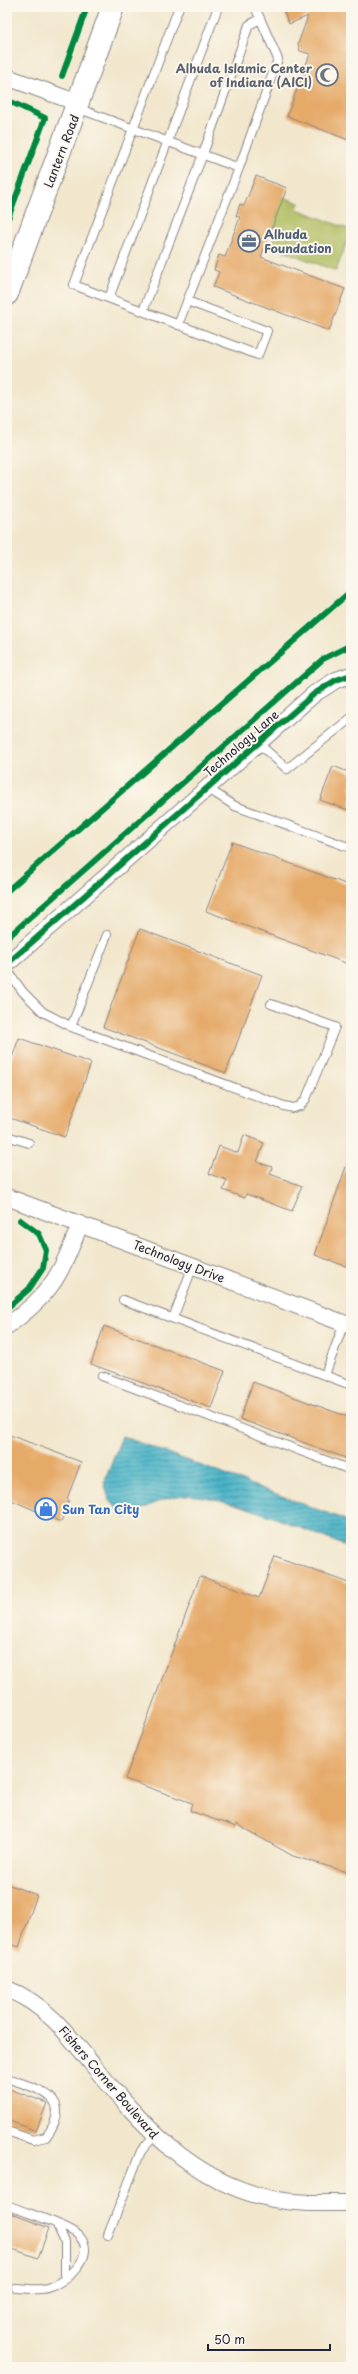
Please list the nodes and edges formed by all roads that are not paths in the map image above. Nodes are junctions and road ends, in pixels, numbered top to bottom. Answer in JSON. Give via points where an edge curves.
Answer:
{"nodes":[{"id":1,"x":114,"y":7,"type":"edge"},
{"id":2,"x":179,"y":7,"type":"edge"},
{"id":3,"x":218,"y":7,"type":"edge"},
{"id":4,"x":255,"y":7,"type":"edge"},
{"id":5,"x":260,"y":19,"type":"junction"},
{"id":6,"x":7,"y":77,"type":"edge"},
{"id":7,"x":78,"y":105,"type":"junction"},
{"id":8,"x":134,"y":129,"type":"junction"},
{"id":9,"x":168,"y":142,"type":"junction"},
{"id":10,"x":203,"y":154,"type":"junction"},
{"id":11,"x":239,"y":168,"type":"junction"},
{"id":12,"x":7,"y":294,"type":"edge"},
{"id":13,"x":109,"y":298,"type":"junction"},
{"id":14,"x":187,"y":301,"type":"junction"},
{"id":15,"x":142,"y":311,"type":"junction"},
{"id":16,"x":178,"y":325,"type":"junction"},
{"id":17,"x":351,"y":675,"type":"edge"},
{"id":18,"x":351,"y":718,"type":"edge"},
{"id":19,"x":258,"y":743,"type":"junction"},
{"id":20,"x":207,"y":788,"type":"junction"},
{"id":21,"x":351,"y":848,"type":"edge"},
{"id":22,"x":107,"y":935,"type":"dead end"},
{"id":23,"x":7,"y":964,"type":"edge"},
{"id":24,"x":7,"y":970,"type":"edge"},
{"id":25,"x":271,"y":1004,"type":"dead end"},
{"id":26,"x":71,"y":1027,"type":"junction"},
{"id":27,"x":7,"y":1136,"type":"edge"},
{"id":28,"x":29,"y":1143,"type":"dead end"},
{"id":29,"x":7,"y":1197,"type":"edge"},
{"id":30,"x":80,"y":1224,"type":"junction"},
{"id":31,"x":193,"y":1266,"type":"junction"},
{"id":32,"x":124,"y":1300,"type":"dead end"},
{"id":33,"x":173,"y":1318,"type":"junction"},
{"id":34,"x":348,"y":1325,"type":"edge"},
{"id":35,"x":7,"y":1326,"type":"edge"},
{"id":36,"x":325,"y":1375,"type":"junction"},
{"id":37,"x":102,"y":1376,"type":"dead end"},
{"id":38,"x":351,"y":1385,"type":"edge"},
{"id":39,"x":351,"y":1470,"type":"edge"},
{"id":40,"x":7,"y":1989,"type":"edge"},
{"id":41,"x":7,"y":2078,"type":"edge"},
{"id":42,"x":7,"y":2131,"type":"edge"},
{"id":43,"x":155,"y":2135,"type":"junction"},
{"id":44,"x":351,"y":2203,"type":"edge"},
{"id":45,"x":7,"y":2206,"type":"edge"},
{"id":46,"x":57,"y":2225,"type":"junction"},
{"id":47,"x":108,"y":2235,"type":"dead end"},
{"id":48,"x":65,"y":2279,"type":"junction"},
{"id":49,"x":16,"y":2288,"type":"dead end"}],
"edges":[{"from":1,"to":7,"type":"street","name":"Lantern Road"},
{"from":2,"to":8,"type":"lane"},
{"from":3,"to":9,"type":"lane"},
{"from":4,"to":5,"type":"lane"},
{"from":5,"to":10,"type":"lane","via":[[249,25]]},
{"from":5,"to":11,"type":"lane","via":[[278,59]]},
{"from":6,"to":7,"type":"street"},
{"from":7,"to":8,"type":"lane"},
{"from":7,"to":12,"type":"street","name":"Lantern Road"},
{"from":8,"to":9,"type":"lane"},
{"from":8,"to":13,"type":"lane","via":[[74,285]]},
{"from":9,"to":10,"type":"lane"},
{"from":9,"to":13,"type":"lane"},
{"from":10,"to":11,"type":"lane"},
{"from":10,"to":15,"type":"lane"},
{"from":11,"to":14,"type":"lane"},
{"from":13,"to":15,"type":"lane"},
{"from":14,"to":16,"type":"lane"},
{"from":14,"to":16,"type":"lane","via":[[267,331],[258,355]]},
{"from":15,"to":16,"type":"lane"},
{"from":17,"to":19,"type":"street","name":"Technology Lane","via":[[321,688]]},
{"from":18,"to":19,"type":"lane","via":[[287,769]]},
{"from":19,"to":20,"type":"street","name":"Technology Lane"},
{"from":20,"to":21,"type":"lane","via":[[235,806]]},
{"from":20,"to":23,"type":"street","name":"Technology Lane"},
{"from":22,"to":26,"type":"lane"},
{"from":24,"to":26,"type":"lane","via":[[23,992],[43,1012]]},
{"from":25,"to":26,"type":"lane","via":[[334,1027],[306,1099],[300,1106],[293,1108]]},
{"from":27,"to":28,"type":"lane"},
{"from":29,"to":30,"type":"street","name":"Technology Drive"},
{"from":30,"to":31,"type":"street","name":"Technology Drive"},
{"from":30,"to":35,"type":"street","via":[[69,1253],[52,1285],[31,1309]]},
{"from":31,"to":33,"type":"lane"},
{"from":31,"to":34,"type":"street","name":"Technology Drive"},
{"from":32,"to":33,"type":"lane"},
{"from":33,"to":36,"type":"lane"},
{"from":34,"to":36,"type":"lane"},
{"from":36,"to":38,"type":"lane"},
{"from":37,"to":39,"type":"lane"},
{"from":40,"to":43,"type":"street","name":"Fishers Corner Boulevard","via":[[29,2000],[58,2023],[126,2105]]},
{"from":41,"to":42,"type":"lane","via":[[50,2095],[58,2105],[46,2137],[33,2140]]},
{"from":43,"to":44,"type":"street","name":"Fishers Corner Boulevard","via":[[172,2151],[198,2168],[247,2191],[290,2202]]},
{"from":43,"to":47,"type":"lane","via":[[141,2151]]},
{"from":45,"to":46,"type":"lane"},
{"from":46,"to":48,"type":"lane","via":[[64,2242],[67,2270]]},
{"from":46,"to":48,"type":"lane","via":[[78,2235],[84,2243],[82,2262]]},
{"from":48,"to":49,"type":"lane","via":[[45,2289]]}]}
